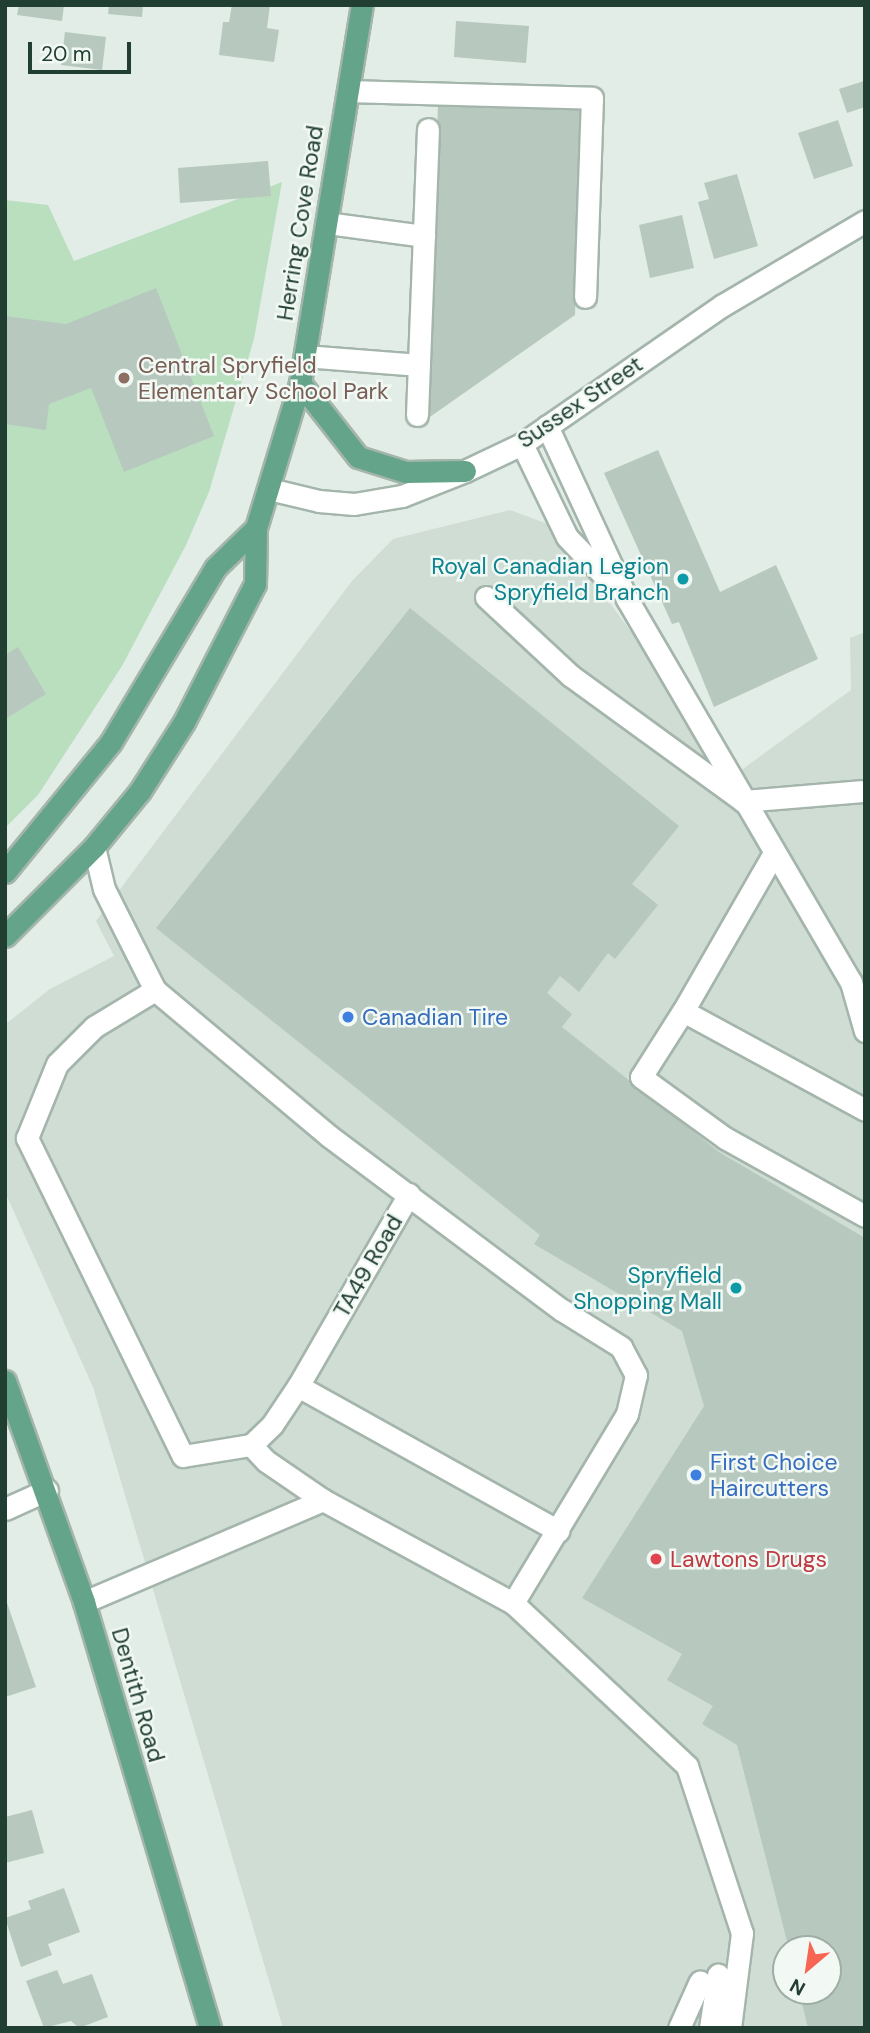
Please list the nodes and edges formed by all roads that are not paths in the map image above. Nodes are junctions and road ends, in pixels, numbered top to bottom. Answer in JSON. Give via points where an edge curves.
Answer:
{"nodes":[{"id":1,"x":362,"y":5,"type":"edge"},
{"id":2,"x":348,"y":91,"type":"junction"},
{"id":3,"x":428,"y":129,"type":"dead end"},
{"id":4,"x":865,"y":221,"type":"edge"},
{"id":5,"x":327,"y":223,"type":"junction"},
{"id":6,"x":424,"y":236,"type":"junction"},
{"id":7,"x":585,"y":297,"type":"dead end"},
{"id":8,"x":305,"y":356,"type":"junction"},
{"id":9,"x":419,"y":365,"type":"junction"},
{"id":10,"x":300,"y":383,"type":"junction"},
{"id":11,"x":417,"y":415,"type":"dead end"},
{"id":12,"x":547,"y":426,"type":"junction"},
{"id":13,"x":522,"y":444,"type":"junction"},
{"id":14,"x":465,"y":471,"type":"junction"},
{"id":15,"x":269,"y":489,"type":"junction"},
{"id":16,"x":256,"y":528,"type":"junction"},
{"id":17,"x":486,"y":597,"type":"dead end"},
{"id":18,"x":627,"y":599,"type":"junction"},
{"id":19,"x":862,"y":791,"type":"dead end"},
{"id":20,"x":744,"y":801,"type":"junction"},
{"id":21,"x":94,"y":848,"type":"junction"},
{"id":22,"x":774,"y":853,"type":"junction"},
{"id":23,"x":5,"y":872,"type":"edge"},
{"id":24,"x":5,"y":936,"type":"edge"},
{"id":25,"x":155,"y":990,"type":"junction"},
{"id":26,"x":683,"y":1011,"type":"junction"},
{"id":27,"x":865,"y":1031,"type":"edge"},
{"id":28,"x":865,"y":1110,"type":"edge"},
{"id":29,"x":409,"y":1195,"type":"junction"},
{"id":30,"x":865,"y":1216,"type":"edge"},
{"id":31,"x":5,"y":1381,"type":"edge"},
{"id":32,"x":298,"y":1386,"type":"junction"},
{"id":33,"x":251,"y":1445,"type":"junction"},
{"id":34,"x":47,"y":1490,"type":"junction"},
{"id":35,"x":323,"y":1500,"type":"junction"},
{"id":36,"x":5,"y":1509,"type":"edge"},
{"id":37,"x":558,"y":1531,"type":"junction"},
{"id":38,"x":84,"y":1602,"type":"junction"},
{"id":39,"x":513,"y":1603,"type":"junction"},
{"id":40,"x":719,"y":1975,"type":"junction"},
{"id":41,"x":210,"y":2028,"type":"edge"},
{"id":42,"x":679,"y":2028,"type":"edge"},
{"id":43,"x":710,"y":2028,"type":"edge"},
{"id":44,"x":730,"y":2028,"type":"edge"}],
"edges":[{"from":1,"to":2,"type":"main road","name":"Herring Cove Road"},
{"from":2,"to":5,"type":"main road","name":"Herring Cove Road"},
{"from":2,"to":7,"type":"street","via":[[592,98]]},
{"from":3,"to":6,"type":"street"},
{"from":4,"to":12,"type":"street","name":"Sussex Street","via":[[723,305]]},
{"from":5,"to":6,"type":"street"},
{"from":5,"to":8,"type":"main road","name":"Herring Cove Road"},
{"from":6,"to":9,"type":"street"},
{"from":8,"to":9,"type":"street"},
{"from":8,"to":10,"type":"main road","name":"Herring Cove Road"},
{"from":9,"to":11,"type":"street"},
{"from":10,"to":14,"type":"main road","via":[[358,457],[406,471]]},
{"from":10,"to":15,"type":"main road","name":"Herring Cove Road"},
{"from":12,"to":13,"type":"street","name":"Sussex Street"},
{"from":12,"to":18,"type":"street"},
{"from":13,"to":14,"type":"street","name":"Sussex Street"},
{"from":13,"to":18,"type":"street","via":[[567,537]]},
{"from":14,"to":15,"type":"street","name":"Sussex Street","via":[[402,495],[354,504]]},
{"from":15,"to":16,"type":"main road","name":"Herring Cove Road"},
{"from":16,"to":21,"type":"main road","name":"Herring Cove Road","via":[[255,584],[226,647],[147,779]]},
{"from":16,"to":23,"type":"main road","name":"Herring Cove Road","via":[[215,568],[111,742]]},
{"from":17,"to":20,"type":"street","via":[[571,676]]},
{"from":18,"to":20,"type":"street"},
{"from":19,"to":20,"type":"street"},
{"from":20,"to":22,"type":"street"},
{"from":21,"to":24,"type":"main road","name":"Herring Cove Road"},
{"from":21,"to":25,"type":"street","name":"TA49 Road","via":[[104,888]]},
{"from":22,"to":26,"type":"street"},
{"from":22,"to":27,"type":"street","via":[[850,982]]},
{"from":25,"to":29,"type":"street","name":"TA49 Road","via":[[328,1136]]},
{"from":25,"to":33,"type":"street","via":[[94,1027],[57,1064],[27,1138],[183,1456]]},
{"from":26,"to":28,"type":"street"},
{"from":26,"to":30,"type":"street","via":[[640,1077],[725,1138]]},
{"from":29,"to":32,"type":"street","name":"TA49 Road"},
{"from":29,"to":37,"type":"street","via":[[562,1310],[621,1347],[636,1375],[626,1414]]},
{"from":31,"to":34,"type":"main road","name":"Dentith Road"},
{"from":32,"to":33,"type":"street","name":"TA49 Road"},
{"from":32,"to":37,"type":"street"},
{"from":33,"to":35,"type":"street","via":[[266,1461]]},
{"from":34,"to":36,"type":"street"},
{"from":34,"to":38,"type":"main road","name":"Dentith Road"},
{"from":35,"to":38,"type":"street"},
{"from":35,"to":39,"type":"street"},
{"from":37,"to":39,"type":"street"},
{"from":38,"to":41,"type":"main road","name":"Dentith Road"},
{"from":39,"to":40,"type":"street","via":[[687,1766],[742,1933]]},
{"from":40,"to":42,"type":"street"},
{"from":40,"to":43,"type":"street"},
{"from":40,"to":44,"type":"street"}]}
